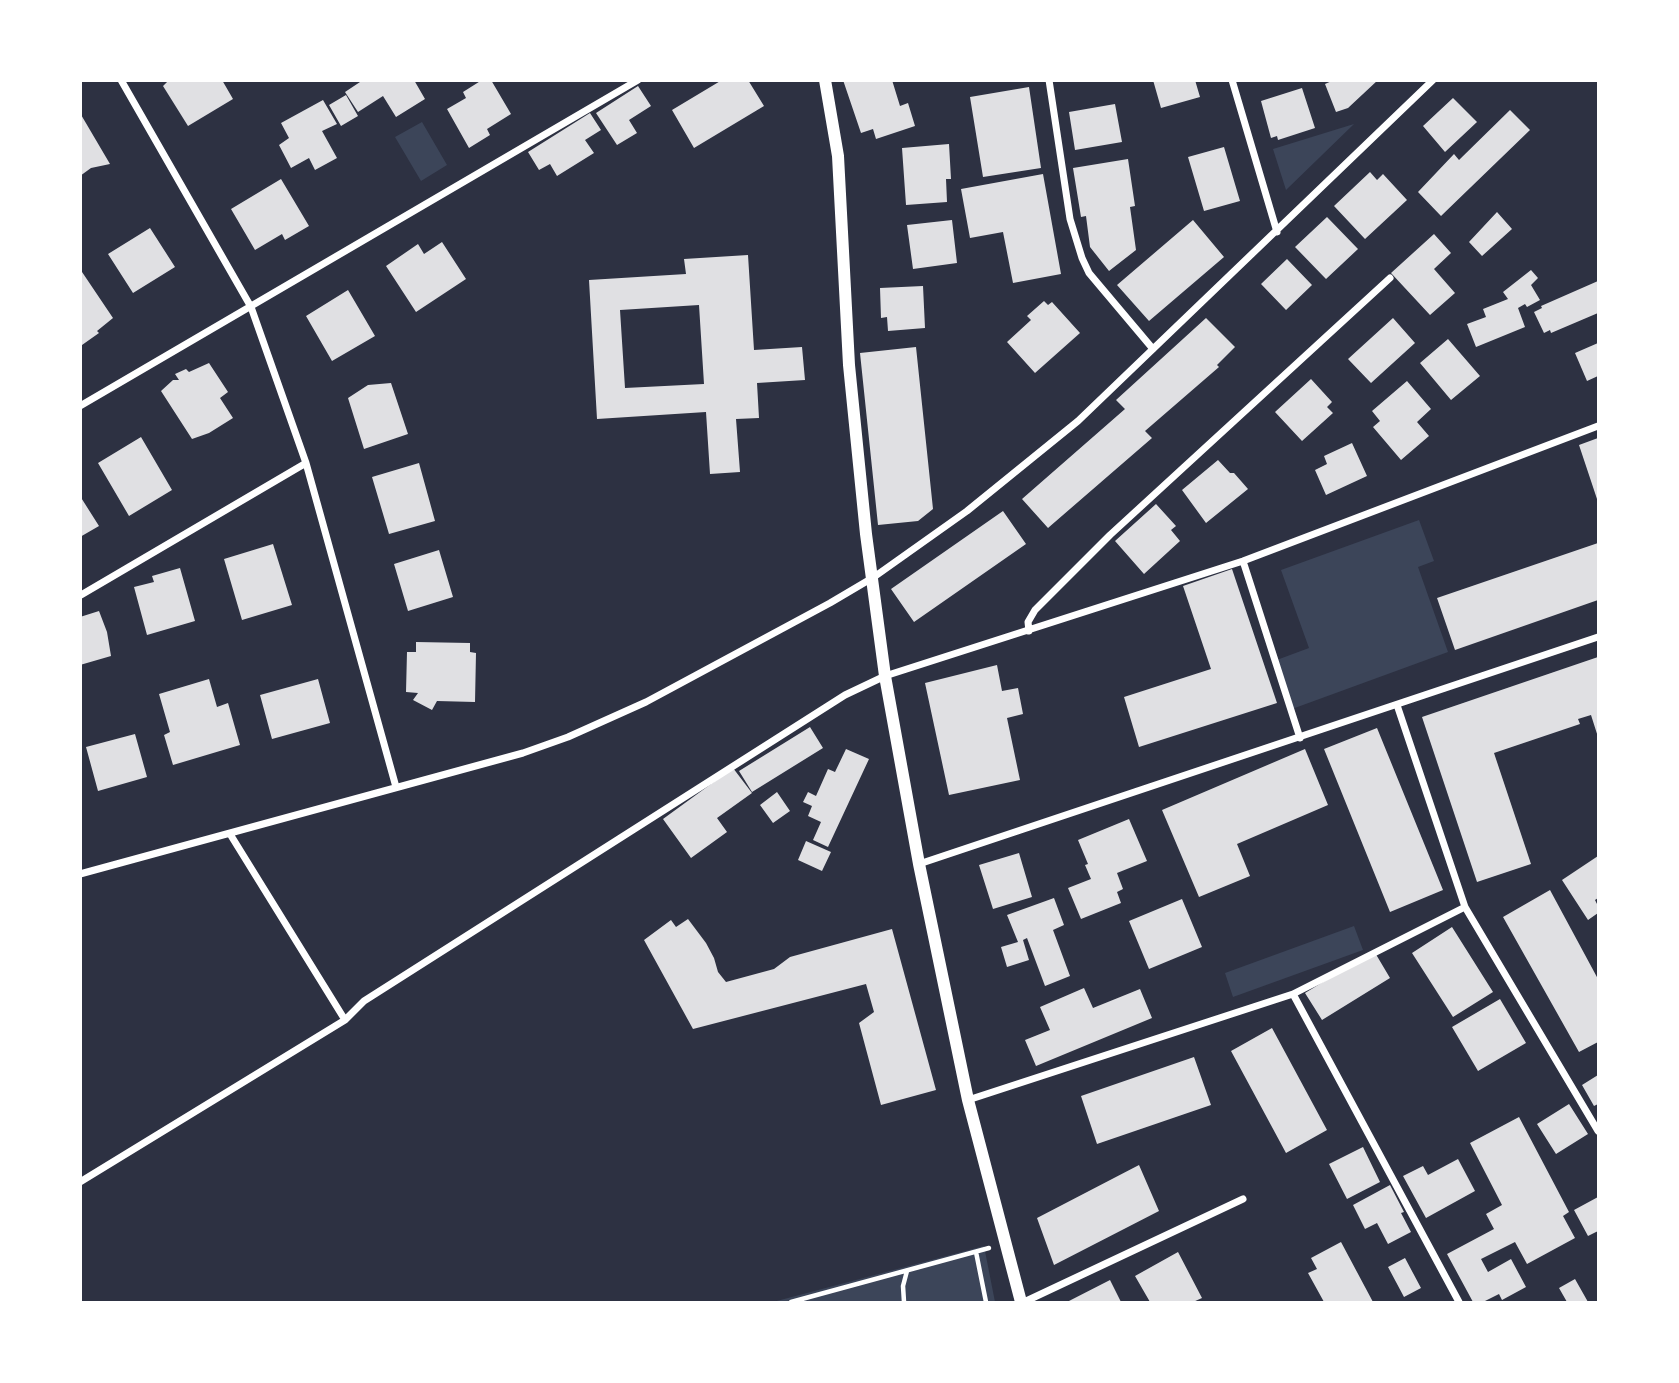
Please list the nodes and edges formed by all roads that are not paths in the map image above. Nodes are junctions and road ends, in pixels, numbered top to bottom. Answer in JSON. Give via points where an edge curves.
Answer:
{"nodes":[{"id":1,"x":121,"y":80,"type":"edge"},
{"id":2,"x":638,"y":80,"type":"edge"},
{"id":3,"x":825,"y":80,"type":"edge"},
{"id":4,"x":1049,"y":80,"type":"edge"},
{"id":5,"x":1232,"y":80,"type":"edge"},
{"id":6,"x":1433,"y":80,"type":"edge"},
{"id":7,"x":1277,"y":232,"type":"junction"},
{"id":8,"x":1390,"y":278,"type":"dead end"},
{"id":9,"x":251,"y":307,"type":"junction"},
{"id":10,"x":1153,"y":349,"type":"junction"},
{"id":11,"x":80,"y":406,"type":"edge"},
{"id":12,"x":1598,"y":426,"type":"edge"},
{"id":13,"x":306,"y":463,"type":"junction"},
{"id":14,"x":1243,"y":561,"type":"junction"},
{"id":15,"x":874,"y":577,"type":"junction"},
{"id":16,"x":81,"y":595,"type":"edge"},
{"id":17,"x":1029,"y":631,"type":"junction"},
{"id":18,"x":1598,"y":637,"type":"edge"},
{"id":19,"x":885,"y":676,"type":"junction"},
{"id":20,"x":1397,"y":705,"type":"junction"},
{"id":21,"x":1300,"y":738,"type":"junction"},
{"id":22,"x":396,"y":787,"type":"junction"},
{"id":23,"x":230,"y":834,"type":"junction"},
{"id":24,"x":919,"y":864,"type":"junction"},
{"id":25,"x":80,"y":874,"type":"edge"},
{"id":26,"x":1465,"y":907,"type":"junction"},
{"id":27,"x":1293,"y":994,"type":"junction"},
{"id":28,"x":345,"y":1020,"type":"junction"},
{"id":29,"x":968,"y":1100,"type":"junction"},
{"id":30,"x":1598,"y":1131,"type":"edge"},
{"id":31,"x":80,"y":1182,"type":"edge"},
{"id":32,"x":1242,"y":1199,"type":"dead end"},
{"id":33,"x":1022,"y":1303,"type":"edge"},
{"id":34,"x":1459,"y":1303,"type":"edge"}],
"edges":[{"from":1,"to":9,"type":"street"},
{"from":2,"to":9,"type":"street"},
{"from":3,"to":15,"type":"street","via":[[838,156],[849,365]]},
{"from":4,"to":10,"type":"street","via":[[1070,219],[1082,258],[1089,273]]},
{"from":5,"to":7,"type":"street"},
{"from":6,"to":7,"type":"street"},
{"from":7,"to":10,"type":"street"},
{"from":8,"to":17,"type":"street","via":[[1110,535],[1035,610]]},
{"from":9,"to":11,"type":"street"},
{"from":9,"to":13,"type":"street"},
{"from":10,"to":15,"type":"street","via":[[1012,477]]},
{"from":12,"to":14,"type":"street"},
{"from":13,"to":16,"type":"street"},
{"from":13,"to":22,"type":"street"},
{"from":14,"to":17,"type":"street"},
{"from":14,"to":21,"type":"street"},
{"from":15,"to":19,"type":"street"},
{"from":15,"to":22,"type":"street","via":[[646,702],[579,732],[523,753]]},
{"from":17,"to":19,"type":"street"},
{"from":18,"to":20,"type":"street"},
{"from":19,"to":24,"type":"street"},
{"from":19,"to":28,"type":"street","via":[[845,695],[364,1001]]},
{"from":20,"to":21,"type":"street"},
{"from":20,"to":26,"type":"street"},
{"from":21,"to":24,"type":"street"},
{"from":22,"to":23,"type":"street"},
{"from":23,"to":25,"type":"street"},
{"from":23,"to":28,"type":"street"},
{"from":24,"to":29,"type":"street"},
{"from":26,"to":27,"type":"street"},
{"from":26,"to":30,"type":"street"},
{"from":27,"to":29,"type":"street"},
{"from":27,"to":34,"type":"street"},
{"from":28,"to":31,"type":"street"},
{"from":29,"to":33,"type":"street"},
{"from":32,"to":33,"type":"street"}]}
